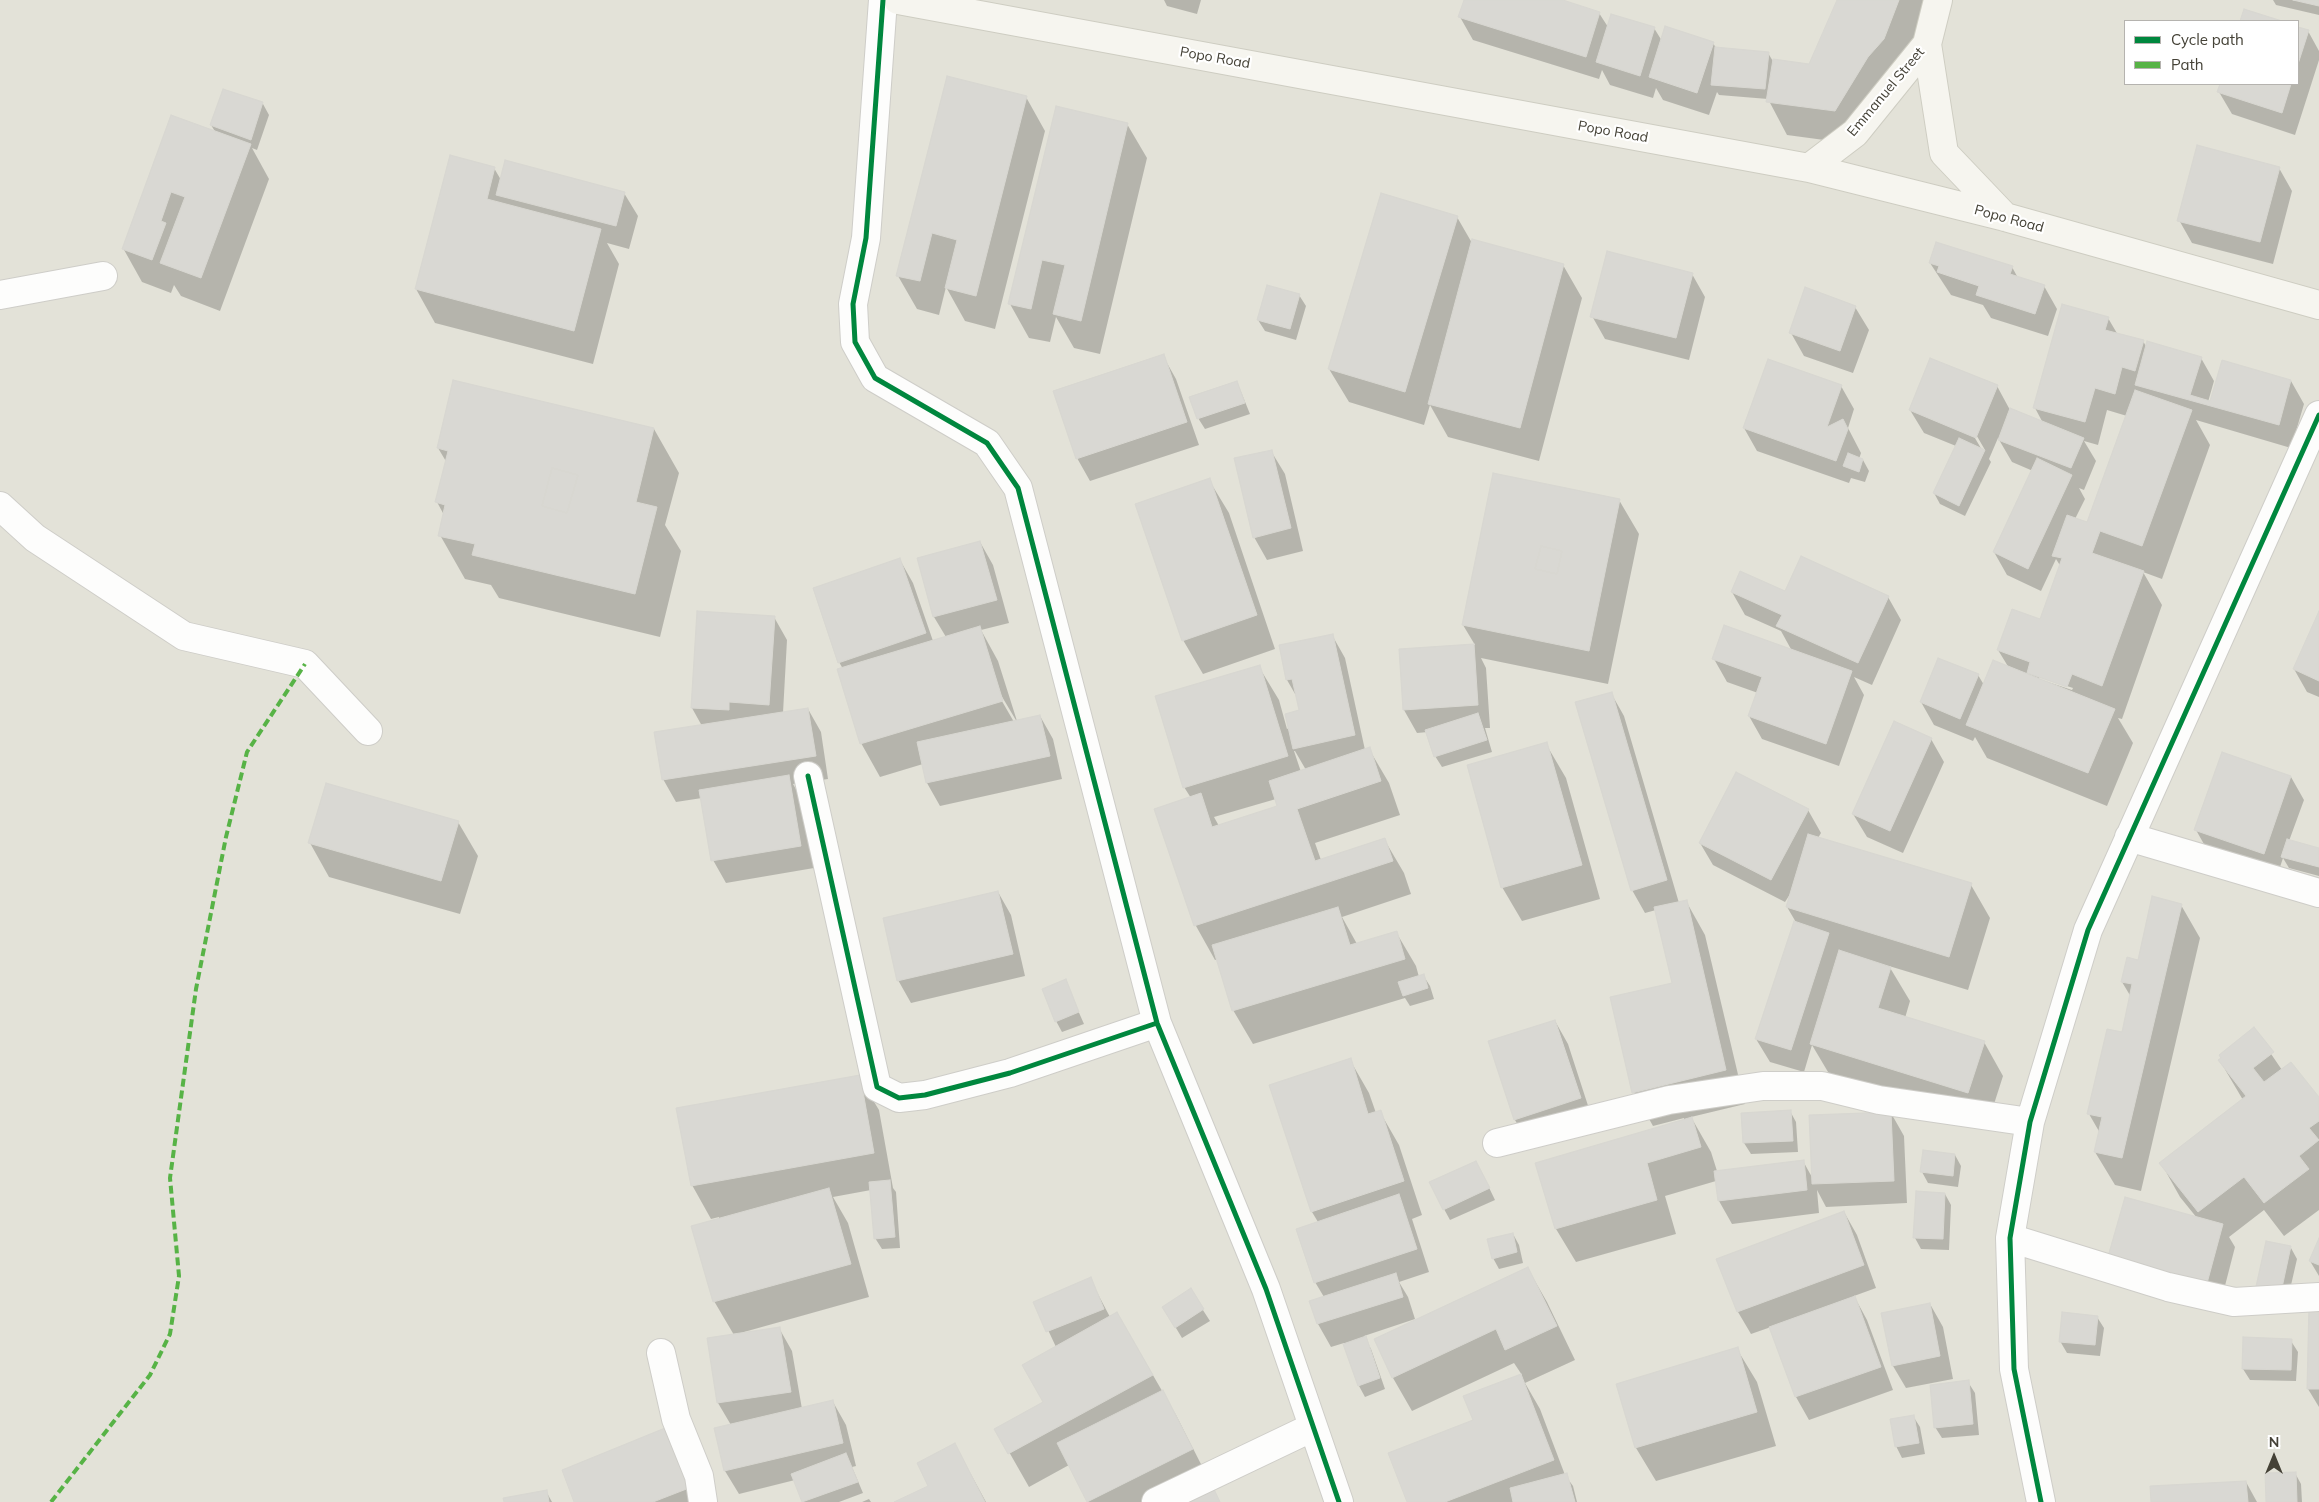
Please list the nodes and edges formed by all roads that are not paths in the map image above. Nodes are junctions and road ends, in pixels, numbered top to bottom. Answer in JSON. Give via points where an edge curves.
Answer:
{"nodes":[{"id":1,"x":883,"y":0,"type":"edge"},
{"id":2,"x":898,"y":0,"type":"edge"},
{"id":3,"x":1938,"y":0,"type":"edge"},
{"id":4,"x":1927,"y":44,"type":"junction"},
{"id":5,"x":1808,"y":168,"type":"junction"},
{"id":6,"x":2005,"y":217,"type":"junction"},
{"id":7,"x":103,"y":276,"type":"dead end"},
{"id":8,"x":0,"y":295,"type":"edge"},
{"id":9,"x":2319,"y":305,"type":"edge"},
{"id":10,"x":2319,"y":415,"type":"edge"},
{"id":11,"x":0,"y":506,"type":"edge"},
{"id":12,"x":368,"y":731,"type":"dead end"},
{"id":13,"x":808,"y":776,"type":"dead end"},
{"id":14,"x":2130,"y":837,"type":"junction"},
{"id":15,"x":2319,"y":893,"type":"edge"},
{"id":16,"x":1156,"y":1023,"type":"junction"},
{"id":17,"x":2030,"y":1122,"type":"junction"},
{"id":18,"x":1497,"y":1143,"type":"dead end"},
{"id":19,"x":2010,"y":1238,"type":"junction"},
{"id":20,"x":2319,"y":1297,"type":"edge"},
{"id":21,"x":661,"y":1353,"type":"dead end"},
{"id":22,"x":1314,"y":1427,"type":"junction"},
{"id":23,"x":703,"y":1502,"type":"edge"},
{"id":24,"x":1156,"y":1502,"type":"edge"},
{"id":25,"x":1339,"y":1502,"type":"edge"},
{"id":26,"x":2041,"y":1502,"type":"edge"}],
"edges":[{"from":1,"to":16,"type":"street","via":[[866,238],[853,304],[855,342],[875,378],[987,442],[1018,488]]},
{"from":2,"to":5,"type":"main road","name":"Popo Road"},
{"from":3,"to":4,"type":"main road","name":"Emmanuel Street"},
{"from":4,"to":5,"type":"main road","name":"Emmanuel Street","via":[[1855,133]]},
{"from":4,"to":6,"type":"main road","via":[[1944,153]]},
{"from":5,"to":6,"type":"main road","name":"Popo Road"},
{"from":6,"to":9,"type":"main road","name":"Popo Road"},
{"from":7,"to":8,"type":"street"},
{"from":10,"to":14,"type":"street"},
{"from":11,"to":12,"type":"street","via":[[35,538],[184,636],[305,664]]},
{"from":13,"to":16,"type":"street","via":[[877,1087],[899,1098],[925,1095],[1010,1073]]},
{"from":14,"to":15,"type":"street"},
{"from":14,"to":17,"type":"street","via":[[2088,930]]},
{"from":16,"to":22,"type":"street","via":[[1266,1289]]},
{"from":17,"to":18,"type":"street","via":[[1879,1100],[1822,1086],[1763,1086],[1669,1100]]},
{"from":17,"to":19,"type":"street"},
{"from":19,"to":20,"type":"street","via":[[2168,1287],[2234,1302]]},
{"from":19,"to":26,"type":"street","via":[[2014,1369]]},
{"from":21,"to":23,"type":"street","via":[[676,1419],[699,1476]]},
{"from":22,"to":24,"type":"street"},
{"from":22,"to":25,"type":"street"}]}
